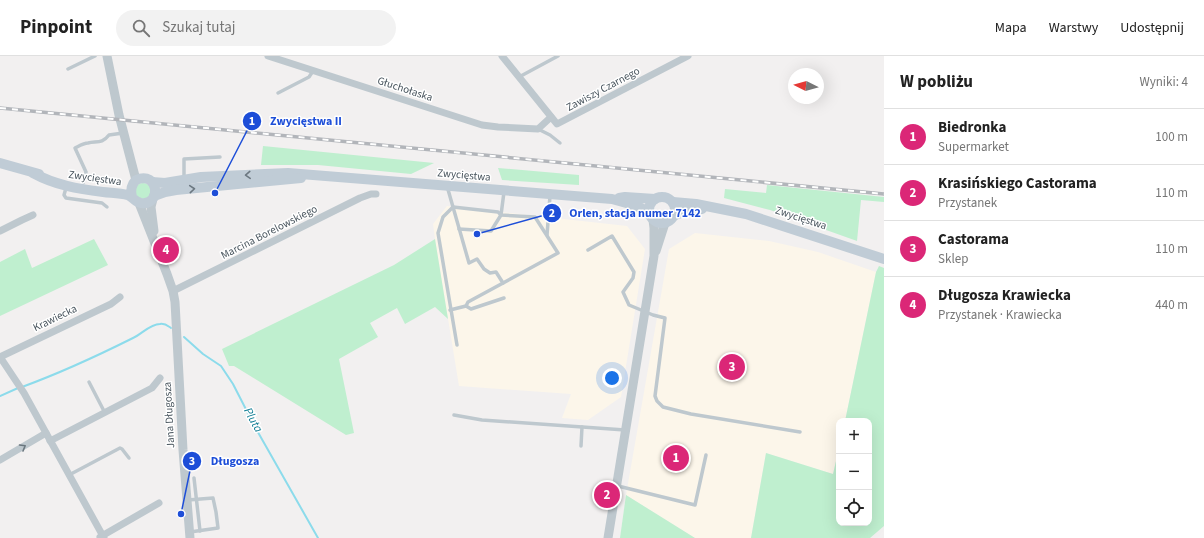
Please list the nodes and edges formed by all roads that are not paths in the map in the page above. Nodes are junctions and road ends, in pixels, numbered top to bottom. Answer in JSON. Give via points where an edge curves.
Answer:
{"nodes":[{"id":1,"x":95,"y":56,"type":"edge"},
{"id":2,"x":107,"y":56,"type":"edge"},
{"id":3,"x":268,"y":56,"type":"edge"},
{"id":4,"x":502,"y":56,"type":"edge"},
{"id":5,"x":558,"y":56,"type":"edge"},
{"id":6,"x":688,"y":56,"type":"edge"},
{"id":7,"x":68,"y":69,"type":"dead end"},
{"id":8,"x":313,"y":71,"type":"junction"},
{"id":9,"x":519,"y":77,"type":"junction"},
{"id":10,"x":278,"y":93,"type":"dead end"},
{"id":11,"x":551,"y":117,"type":"junction"},
{"id":12,"x":538,"y":129,"type":"junction"},
{"id":13,"x":124,"y":133,"type":"junction"},
{"id":14,"x":560,"y":143,"type":"dead end"},
{"id":15,"x":220,"y":157,"type":"dead end"},
{"id":16,"x":0,"y":163,"type":"edge"},
{"id":17,"x":33,"y":173,"type":"junction"},
{"id":18,"x":314,"y":176,"type":"junction"},
{"id":19,"x":184,"y":180,"type":"junction"},
{"id":20,"x":135,"y":181,"type":"junction"},
{"id":21,"x":152,"y":182,"type":"junction"},
{"id":22,"x":83,"y":183,"type":"junction"},
{"id":23,"x":447,"y":185,"type":"junction"},
{"id":24,"x":66,"y":186,"type":"junction"},
{"id":25,"x":504,"y":190,"type":"junction"},
{"id":26,"x":376,"y":194,"type":"dead end"},
{"id":27,"x":550,"y":194,"type":"junction"},
{"id":28,"x":154,"y":198,"type":"junction"},
{"id":29,"x":612,"y":199,"type":"junction"},
{"id":30,"x":655,"y":199,"type":"junction"},
{"id":31,"x":135,"y":200,"type":"junction"},
{"id":32,"x":673,"y":202,"type":"junction"},
{"id":33,"x":107,"y":207,"type":"dead end"},
{"id":34,"x":453,"y":207,"type":"junction"},
{"id":35,"x":708,"y":207,"type":"junction"},
{"id":36,"x":33,"y":215,"type":"dead end"},
{"id":37,"x":501,"y":215,"type":"junction"},
{"id":38,"x":675,"y":215,"type":"junction"},
{"id":39,"x":651,"y":216,"type":"junction"},
{"id":40,"x":666,"y":223,"type":"junction"},
{"id":41,"x":460,"y":229,"type":"junction"},
{"id":42,"x":0,"y":231,"type":"edge"},
{"id":43,"x":547,"y":235,"type":"junction"},
{"id":44,"x":156,"y":244,"type":"junction"},
{"id":45,"x":588,"y":250,"type":"dead end"},
{"id":46,"x":654,"y":256,"type":"junction"},
{"id":47,"x":884,"y":259,"type":"edge"},
{"id":48,"x":503,"y":283,"type":"junction"},
{"id":49,"x":173,"y":291,"type":"junction"},
{"id":50,"x":120,"y":298,"type":"dead end"},
{"id":51,"x":504,"y":298,"type":"dead end"},
{"id":52,"x":466,"y":306,"type":"junction"},
{"id":53,"x":450,"y":310,"type":"junction"},
{"id":54,"x":645,"y":311,"type":"junction"},
{"id":55,"x":457,"y":345,"type":"dead end"},
{"id":56,"x":0,"y":357,"type":"edge"},
{"id":57,"x":160,"y":378,"type":"dead end"},
{"id":58,"x":89,"y":382,"type":"dead end"},
{"id":59,"x":105,"y":413,"type":"junction"},
{"id":60,"x":454,"y":415,"type":"dead end"},
{"id":61,"x":582,"y":427,"type":"junction"},
{"id":62,"x":626,"y":430,"type":"junction"},
{"id":63,"x":800,"y":432,"type":"dead end"},
{"id":64,"x":46,"y":433,"type":"junction"},
{"id":65,"x":50,"y":441,"type":"junction"},
{"id":66,"x":581,"y":446,"type":"dead end"},
{"id":67,"x":706,"y":455,"type":"dead end"},
{"id":68,"x":129,"y":458,"type":"dead end"},
{"id":69,"x":0,"y":460,"type":"edge"},
{"id":70,"x":69,"y":475,"type":"junction"},
{"id":71,"x":194,"y":478,"type":"dead end"},
{"id":72,"x":617,"y":485,"type":"junction"},
{"id":73,"x":196,"y":499,"type":"junction"},
{"id":74,"x":187,"y":501,"type":"junction"},
{"id":75,"x":159,"y":503,"type":"dead end"},
{"id":76,"x":200,"y":531,"type":"junction"},
{"id":77,"x":190,"y":535,"type":"edge"},
{"id":78,"x":102,"y":537,"type":"edge"},
{"id":79,"x":608,"y":538,"type":"edge"}],
"edges":[{"from":1,"to":7,"type":"lane"},
{"from":2,"to":13,"type":"street"},
{"from":3,"to":8,"type":"street","name":"Głuchołaska"},
{"from":4,"to":9,"type":"street"},
{"from":5,"to":9,"type":"lane"},
{"from":6,"to":11,"type":"street","name":"Zawiszy Czarnego","via":[[566,121],[557,124]]},
{"from":8,"to":10,"type":"lane","via":[[309,77]]},
{"from":8,"to":12,"type":"street","name":"Głuchołaska","via":[[482,125]]},
{"from":9,"to":11,"type":"street"},
{"from":11,"to":12,"type":"street"},
{"from":12,"to":14,"type":"lane"},
{"from":13,"to":20,"type":"street"},
{"from":13,"to":22,"type":"lane","via":[[109,134],[106,139],[75,148],[86,172]]},
{"from":15,"to":19,"type":"lane","via":[[184,159]]},
{"from":16,"to":17,"type":"main road","name":"Zwycięstwa"},
{"from":17,"to":22,"type":"main road","name":"Zwycięstwa"},
{"from":17,"to":24,"type":"main road","name":"Zwycięstwa","via":[[45,180]]},
{"from":18,"to":19,"type":"main road","name":"Zwycięstwa","one_way":true,"via":[[283,173]]},
{"from":18,"to":23,"type":"main road","name":"Zwycięstwa"},
{"from":28,"to":18,"type":"main road","name":"Zwycięstwa","one_way":true,"via":[[176,190]]},
{"from":19,"to":21,"type":"main road","name":"Zwycięstwa"},
{"from":20,"to":21,"type":"main road","via":[[146,179]]},
{"from":20,"to":22,"type":"main road","name":"Zwycięstwa","via":[[117,187]]},
{"from":20,"to":31,"type":"main road","via":[[130,189]]},
{"from":21,"to":28,"type":"main road","via":[[155,189]]},
{"from":23,"to":25,"type":"main road","name":"Zwycięstwa"},
{"from":23,"to":34,"type":"lane"},
{"from":24,"to":31,"type":"main road","name":"Zwycięstwa","via":[[121,193]]},
{"from":24,"to":33,"type":"lane","via":[[66,198],[102,203]]},
{"from":25,"to":27,"type":"main road","name":"Zwycięstwa"},
{"from":25,"to":37,"type":"lane"},
{"from":26,"to":49,"type":"street","name":"Marcina Borelowskiego","via":[[360,198]]},
{"from":27,"to":29,"type":"main road","name":"Zwycięstwa"},
{"from":27,"to":43,"type":"lane"},
{"from":28,"to":31,"type":"main road","via":[[147,203]]},
{"from":28,"to":44,"type":"street","via":[[151,207]]},
{"from":29,"to":30,"type":"main road","name":"Zwycięstwa"},
{"from":29,"to":39,"type":"main road","name":"Zwycięstwa","via":[[637,206]]},
{"from":30,"to":32,"type":"main road","via":[[663,197]]},
{"from":30,"to":39,"type":"main road","via":[[650,205]]},
{"from":31,"to":44,"type":"street"},
{"from":32,"to":35,"type":"main road","name":"Zwycięstwa"},
{"from":32,"to":38,"type":"main road"},
{"from":34,"to":37,"type":"lane","via":[[498,212]]},
{"from":34,"to":41,"type":"lane"},
{"from":34,"to":53,"type":"lane","via":[[443,216],[438,233]]},
{"from":35,"to":38,"type":"main road","name":"Zwycięstwa"},
{"from":35,"to":47,"type":"main road","name":"Zwycięstwa","via":[[764,219]]},
{"from":36,"to":42,"type":"street"},
{"from":37,"to":41,"type":"lane","via":[[491,231]]},
{"from":37,"to":43,"type":"lane","via":[[535,217]]},
{"from":38,"to":40,"type":"main road"},
{"from":39,"to":40,"type":"main road","via":[[656,222]]},
{"from":39,"to":46,"type":"street","via":[[654,228]]},
{"from":40,"to":46,"type":"street"},
{"from":41,"to":48,"type":"lane","via":[[469,263],[478,259],[484,269],[490,273],[496,272]]},
{"from":43,"to":48,"type":"lane","via":[[558,253]]},
{"from":44,"to":49,"type":"street"},
{"from":45,"to":54,"type":"lane","via":[[612,236],[634,272],[633,278],[623,292],[629,305]]},
{"from":46,"to":54,"type":"street"},
{"from":48,"to":52,"type":"lane","via":[[468,302]]},
{"from":49,"to":74,"type":"street","name":"Jana Długosza"},
{"from":50,"to":56,"type":"street","name":"Krawiecka"},
{"from":51,"to":52,"type":"lane","via":[[471,309]]},
{"from":52,"to":53,"type":"lane"},
{"from":53,"to":55,"type":"lane"},
{"from":54,"to":62,"type":"street"},
{"from":54,"to":63,"type":"lane","via":[[665,318],[655,396],[664,407],[691,414]]},
{"from":56,"to":64,"type":"street","via":[[24,392]]},
{"from":57,"to":59,"type":"street","via":[[152,388]]},
{"from":58,"to":59,"type":"lane"},
{"from":59,"to":65,"type":"street"},
{"from":60,"to":61,"type":"lane","via":[[482,420]]},
{"from":61,"to":62,"type":"lane"},
{"from":61,"to":66,"type":"lane"},
{"from":62,"to":72,"type":"street"},
{"from":64,"to":65,"type":"street"},
{"from":69,"to":64,"type":"street","one_way":true},
{"from":65,"to":70,"type":"street"},
{"from":67,"to":72,"type":"lane","via":[[695,505]]},
{"from":68,"to":70,"type":"lane","via":[[120,448]]},
{"from":70,"to":78,"type":"street"},
{"from":71,"to":73,"type":"lane"},
{"from":72,"to":79,"type":"street"},
{"from":73,"to":74,"type":"lane"},
{"from":73,"to":76,"type":"lane"},
{"from":73,"to":76,"type":"lane","via":[[213,498],[216,512],[218,528]]},
{"from":74,"to":77,"type":"street","name":"Jana Długosza"},
{"from":75,"to":78,"type":"street"},
{"from":76,"to":77,"type":"lane"}]}
